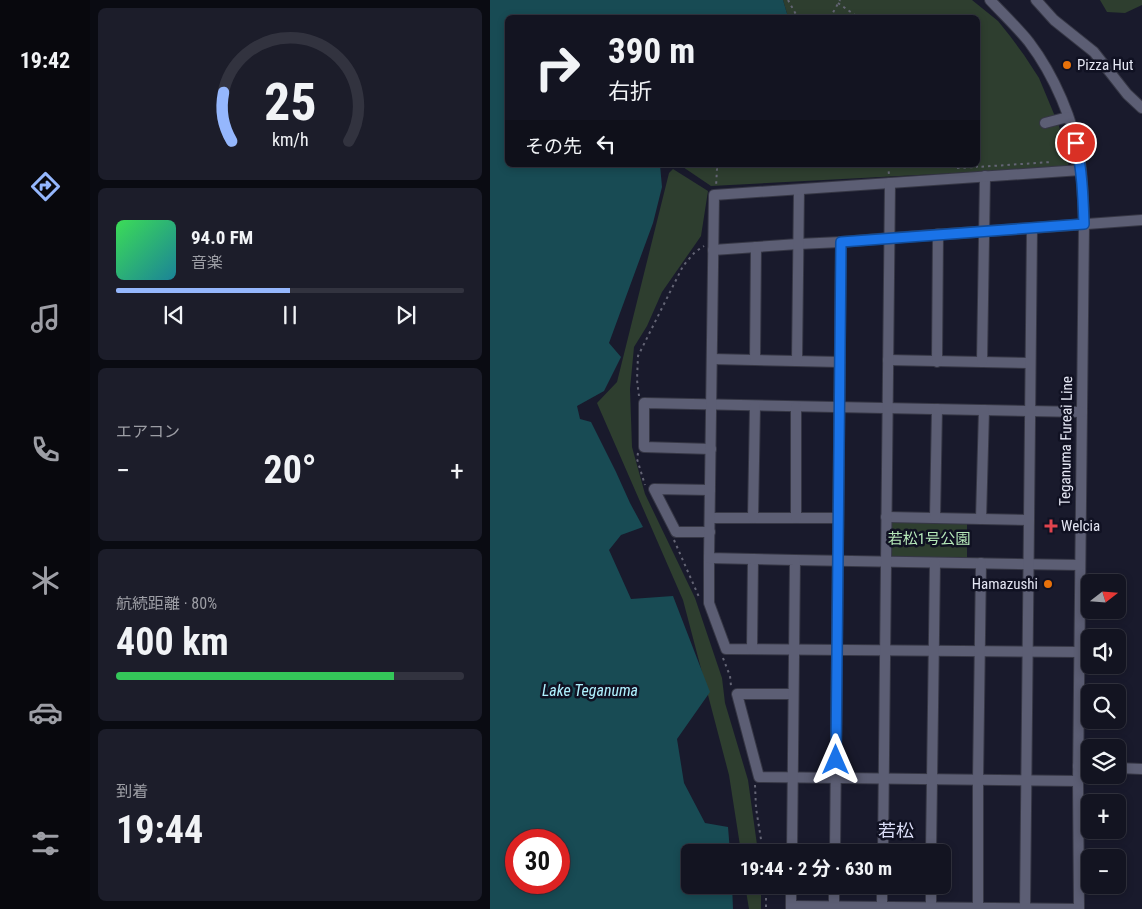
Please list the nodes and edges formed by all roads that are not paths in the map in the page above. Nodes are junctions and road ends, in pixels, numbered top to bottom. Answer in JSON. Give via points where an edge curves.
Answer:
{"nodes":[{"id":1,"x":990,"y":0,"type":"edge"},
{"id":2,"x":1036,"y":0,"type":"edge"},
{"id":3,"x":1142,"y":108,"type":"edge"},
{"id":4,"x":1068,"y":117,"type":"junction"},
{"id":5,"x":1045,"y":123,"type":"dead end"},
{"id":6,"x":1081,"y":170,"type":"junction"},
{"id":7,"x":985,"y":176,"type":"junction"},
{"id":8,"x":890,"y":183,"type":"junction"},
{"id":9,"x":799,"y":190,"type":"junction"},
{"id":10,"x":1142,"y":220,"type":"edge"},
{"id":11,"x":1084,"y":224,"type":"junction"},
{"id":12,"x":1032,"y":228,"type":"junction"},
{"id":13,"x":984,"y":231,"type":"junction"},
{"id":14,"x":938,"y":234,"type":"junction"},
{"id":15,"x":890,"y":238,"type":"junction"},
{"id":16,"x":841,"y":242,"type":"junction"},
{"id":17,"x":798,"y":244,"type":"junction"},
{"id":18,"x":709,"y":247,"type":"junction"},
{"id":19,"x":756,"y":247,"type":"junction"},
{"id":20,"x":712,"y":359,"type":"junction"},
{"id":21,"x":755,"y":360,"type":"junction"},
{"id":22,"x":888,"y":360,"type":"junction"},
{"id":23,"x":797,"y":361,"type":"junction"},
{"id":24,"x":840,"y":362,"type":"junction"},
{"id":25,"x":937,"y":362,"type":"junction"},
{"id":26,"x":982,"y":362,"type":"junction"},
{"id":27,"x":1030,"y":363,"type":"junction"},
{"id":28,"x":711,"y":405,"type":"junction"},
{"id":29,"x":755,"y":406,"type":"junction"},
{"id":30,"x":796,"y":407,"type":"junction"},
{"id":31,"x":839,"y":407,"type":"junction"},
{"id":32,"x":888,"y":408,"type":"junction"},
{"id":33,"x":937,"y":409,"type":"junction"},
{"id":34,"x":984,"y":410,"type":"junction"},
{"id":35,"x":1030,"y":411,"type":"junction"},
{"id":36,"x":1082,"y":412,"type":"junction"},
{"id":37,"x":711,"y":449,"type":"junction"},
{"id":38,"x":710,"y":490,"type":"junction"},
{"id":39,"x":886,"y":516,"type":"junction"},
{"id":40,"x":710,"y":518,"type":"junction"},
{"id":41,"x":753,"y":518,"type":"junction"},
{"id":42,"x":796,"y":518,"type":"junction"},
{"id":43,"x":838,"y":518,"type":"junction"},
{"id":44,"x":935,"y":518,"type":"junction"},
{"id":45,"x":981,"y":519,"type":"junction"},
{"id":46,"x":1029,"y":520,"type":"junction"},
{"id":47,"x":710,"y":532,"type":"junction"},
{"id":48,"x":709,"y":558,"type":"junction"},
{"id":49,"x":752,"y":559,"type":"junction"},
{"id":50,"x":795,"y":560,"type":"junction"},
{"id":51,"x":837,"y":561,"type":"junction"},
{"id":52,"x":886,"y":562,"type":"junction"},
{"id":53,"x":935,"y":563,"type":"junction"},
{"id":54,"x":980,"y":564,"type":"junction"},
{"id":55,"x":1028,"y":564,"type":"junction"},
{"id":56,"x":1080,"y":565,"type":"junction"},
{"id":57,"x":752,"y":649,"type":"junction"},
{"id":58,"x":794,"y":649,"type":"junction"},
{"id":59,"x":837,"y":649,"type":"junction"},
{"id":60,"x":884,"y":650,"type":"junction"},
{"id":61,"x":934,"y":651,"type":"junction"},
{"id":62,"x":980,"y":651,"type":"junction"},
{"id":63,"x":1028,"y":651,"type":"junction"},
{"id":64,"x":1079,"y":652,"type":"junction"},
{"id":65,"x":793,"y":694,"type":"junction"},
{"id":66,"x":1078,"y":766,"type":"junction"},
{"id":67,"x":1081,"y":766,"type":"edge"},
{"id":68,"x":1126,"y":768,"type":"edge"},
{"id":69,"x":1142,"y":769,"type":"edge"},
{"id":70,"x":793,"y":778,"type":"junction"},
{"id":71,"x":836,"y":778,"type":"junction"},
{"id":72,"x":884,"y":779,"type":"junction"},
{"id":73,"x":932,"y":779,"type":"junction"},
{"id":74,"x":978,"y":780,"type":"junction"},
{"id":75,"x":1026,"y":780,"type":"junction"},
{"id":76,"x":1078,"y":781,"type":"junction"},
{"id":77,"x":792,"y":844,"type":"edge"},
{"id":78,"x":835,"y":844,"type":"edge"},
{"id":79,"x":883,"y":844,"type":"edge"},
{"id":80,"x":932,"y":844,"type":"edge"},
{"id":81,"x":791,"y":894,"type":"edge"},
{"id":82,"x":834,"y":894,"type":"edge"},
{"id":83,"x":882,"y":894,"type":"edge"},
{"id":84,"x":931,"y":894,"type":"edge"},
{"id":85,"x":791,"y":907,"type":"edge"},
{"id":86,"x":834,"y":908,"type":"edge"},
{"id":87,"x":882,"y":908,"type":"edge"},
{"id":88,"x":931,"y":908,"type":"edge"},
{"id":89,"x":978,"y":908,"type":"edge"},
{"id":90,"x":1025,"y":908,"type":"edge"},
{"id":91,"x":1078,"y":909,"type":"edge"}],
"edges":[{"from":1,"to":4,"type":"street","name":"Teganuma Fureai Line","via":[[1040,59]]},
{"from":2,"to":3,"type":"street","via":[[1054,20],[1094,52]]},
{"from":4,"to":5,"type":"street"},
{"from":4,"to":6,"type":"street","name":"Teganuma Fureai Line"},
{"from":6,"to":7,"type":"street"},
{"from":6,"to":11,"type":"street","name":"Teganuma Fureai Line"},
{"from":7,"to":8,"type":"street"},
{"from":7,"to":13,"type":"street"},
{"from":8,"to":9,"type":"street"},
{"from":8,"to":15,"type":"street"},
{"from":9,"to":17,"type":"street"},
{"from":9,"to":18,"type":"street","via":[[714,195]]},
{"from":10,"to":11,"type":"street"},
{"from":11,"to":12,"type":"street"},
{"from":11,"to":36,"type":"street","name":"Teganuma Fureai Line"},
{"from":12,"to":13,"type":"street"},
{"from":12,"to":27,"type":"street"},
{"from":13,"to":14,"type":"street"},
{"from":13,"to":26,"type":"street"},
{"from":14,"to":15,"type":"street"},
{"from":14,"to":25,"type":"street"},
{"from":15,"to":16,"type":"street"},
{"from":15,"to":22,"type":"street"},
{"from":16,"to":17,"type":"street"},
{"from":16,"to":24,"type":"street"},
{"from":17,"to":19,"type":"street"},
{"from":17,"to":23,"type":"street"},
{"from":18,"to":19,"type":"street"},
{"from":18,"to":20,"type":"street"},
{"from":19,"to":21,"type":"street"},
{"from":20,"to":21,"type":"street"},
{"from":20,"to":28,"type":"street"},
{"from":21,"to":23,"type":"street"},
{"from":22,"to":25,"type":"street"},
{"from":22,"to":32,"type":"street"},
{"from":23,"to":24,"type":"street"},
{"from":24,"to":31,"type":"street"},
{"from":25,"to":26,"type":"street"},
{"from":26,"to":27,"type":"street"},
{"from":27,"to":35,"type":"street"},
{"from":28,"to":29,"type":"street"},
{"from":28,"to":37,"type":"street"},
{"from":28,"to":37,"type":"street","via":[[644,403],[644,447]]},
{"from":29,"to":30,"type":"street"},
{"from":29,"to":41,"type":"street"},
{"from":30,"to":31,"type":"street"},
{"from":30,"to":42,"type":"street"},
{"from":31,"to":32,"type":"street"},
{"from":31,"to":43,"type":"street"},
{"from":32,"to":33,"type":"street"},
{"from":32,"to":39,"type":"street"},
{"from":33,"to":34,"type":"street"},
{"from":33,"to":44,"type":"street"},
{"from":34,"to":35,"type":"street"},
{"from":34,"to":45,"type":"street"},
{"from":35,"to":36,"type":"street"},
{"from":35,"to":46,"type":"street"},
{"from":36,"to":56,"type":"street","name":"Teganuma Fureai Line"},
{"from":37,"to":38,"type":"street"},
{"from":38,"to":40,"type":"street"},
{"from":38,"to":47,"type":"street","via":[[654,489],[676,532]]},
{"from":39,"to":44,"type":"street"},
{"from":39,"to":52,"type":"street"},
{"from":40,"to":41,"type":"street"},
{"from":40,"to":47,"type":"street"},
{"from":41,"to":42,"type":"street"},
{"from":42,"to":43,"type":"street"},
{"from":43,"to":51,"type":"street"},
{"from":44,"to":45,"type":"street"},
{"from":45,"to":46,"type":"street"},
{"from":46,"to":55,"type":"street"},
{"from":47,"to":48,"type":"street"},
{"from":48,"to":49,"type":"street"},
{"from":48,"to":57,"type":"street","via":[[709,603],[726,649]]},
{"from":49,"to":50,"type":"street"},
{"from":49,"to":57,"type":"street"},
{"from":50,"to":51,"type":"street"},
{"from":50,"to":58,"type":"street"},
{"from":51,"to":52,"type":"street"},
{"from":51,"to":59,"type":"street"},
{"from":52,"to":53,"type":"street"},
{"from":52,"to":60,"type":"street"},
{"from":53,"to":54,"type":"street"},
{"from":53,"to":61,"type":"street"},
{"from":54,"to":55,"type":"street"},
{"from":54,"to":62,"type":"street"},
{"from":55,"to":56,"type":"street"},
{"from":55,"to":63,"type":"street"},
{"from":56,"to":64,"type":"street","name":"Teganuma Fureai Line"},
{"from":57,"to":58,"type":"street"},
{"from":58,"to":59,"type":"street"},
{"from":58,"to":65,"type":"street"},
{"from":59,"to":60,"type":"street"},
{"from":59,"to":71,"type":"street"},
{"from":60,"to":61,"type":"street"},
{"from":60,"to":72,"type":"street"},
{"from":61,"to":62,"type":"street"},
{"from":61,"to":73,"type":"street"},
{"from":62,"to":63,"type":"street"},
{"from":62,"to":74,"type":"street"},
{"from":63,"to":64,"type":"street"},
{"from":63,"to":75,"type":"street"},
{"from":64,"to":66,"type":"street","name":"Teganuma Fureai Line"},
{"from":65,"to":70,"type":"street"},
{"from":65,"to":70,"type":"street","via":[[737,694],[759,777]]},
{"from":66,"to":67,"type":"street"},
{"from":66,"to":76,"type":"street","name":"Teganuma Fureai Line"},
{"from":68,"to":69,"type":"street"},
{"from":70,"to":71,"type":"street"},
{"from":70,"to":77,"type":"street"},
{"from":71,"to":72,"type":"street"},
{"from":71,"to":78,"type":"street"},
{"from":72,"to":73,"type":"street"},
{"from":72,"to":79,"type":"street"},
{"from":73,"to":74,"type":"street"},
{"from":73,"to":80,"type":"street"},
{"from":74,"to":75,"type":"street"},
{"from":74,"to":89,"type":"street"},
{"from":75,"to":76,"type":"street"},
{"from":75,"to":90,"type":"street"},
{"from":76,"to":91,"type":"street","name":"Teganuma Fureai Line"},
{"from":81,"to":85,"type":"street"},
{"from":82,"to":86,"type":"street"},
{"from":83,"to":87,"type":"street"},
{"from":84,"to":88,"type":"street"},
{"from":85,"to":86,"type":"street"},
{"from":86,"to":87,"type":"street"},
{"from":87,"to":88,"type":"street"},
{"from":88,"to":89,"type":"street"},
{"from":89,"to":90,"type":"street"},
{"from":90,"to":91,"type":"street"}]}
